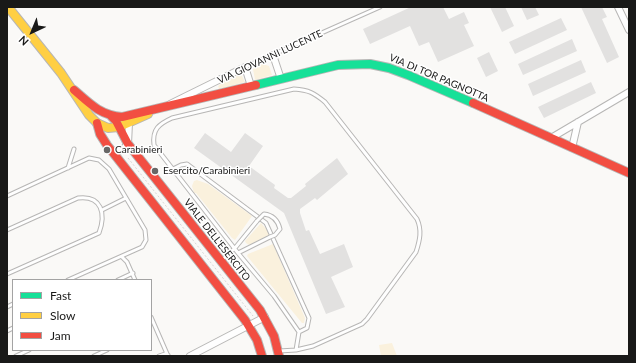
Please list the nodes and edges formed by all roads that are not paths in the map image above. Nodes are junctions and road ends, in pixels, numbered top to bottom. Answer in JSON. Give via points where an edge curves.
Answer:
{"nodes":[{"id":1,"x":8,"y":7,"type":"edge"},
{"id":2,"x":380,"y":7,"type":"edge"},
{"id":3,"x":618,"y":7,"type":"edge"},
{"id":4,"x":629,"y":30,"type":"edge"},
{"id":5,"x":273,"y":55,"type":"junction"},
{"id":6,"x":246,"y":67,"type":"junction"},
{"id":7,"x":281,"y":79,"type":"junction"},
{"id":8,"x":251,"y":86,"type":"junction"},
{"id":9,"x":74,"y":90,"type":"junction"},
{"id":10,"x":629,"y":92,"type":"edge"},
{"id":11,"x":161,"y":109,"type":"junction"},
{"id":12,"x":111,"y":116,"type":"junction"},
{"id":13,"x":578,"y":122,"type":"junction"},
{"id":14,"x":97,"y":123,"type":"junction"},
{"id":15,"x":129,"y":123,"type":"junction"},
{"id":16,"x":119,"y":127,"type":"junction"},
{"id":17,"x":551,"y":138,"type":"junction"},
{"id":18,"x":128,"y":144,"type":"junction"},
{"id":19,"x":572,"y":148,"type":"junction"},
{"id":20,"x":74,"y":149,"type":"dead end"},
{"id":21,"x":112,"y":151,"type":"junction"},
{"id":22,"x":68,"y":168,"type":"junction"},
{"id":23,"x":173,"y":169,"type":"junction"},
{"id":24,"x":629,"y":173,"type":"edge"},
{"id":25,"x":7,"y":196,"type":"edge"},
{"id":26,"x":126,"y":198,"type":"junction"},
{"id":27,"x":102,"y":210,"type":"junction"},
{"id":28,"x":7,"y":230,"type":"edge"},
{"id":29,"x":235,"y":248,"type":"junction"},
{"id":30,"x":238,"y":253,"type":"junction"},
{"id":31,"x":122,"y":257,"type":"junction"},
{"id":32,"x":221,"y":261,"type":"junction"},
{"id":33,"x":132,"y":273,"type":"junction"},
{"id":34,"x":7,"y":274,"type":"edge"},
{"id":35,"x":70,"y":279,"type":"edge"},
{"id":36,"x":120,"y":279,"type":"edge"},
{"id":37,"x":135,"y":279,"type":"edge"},
{"id":38,"x":264,"y":317,"type":"junction"},
{"id":39,"x":152,"y":319,"type":"edge"},
{"id":40,"x":249,"y":326,"type":"junction"},
{"id":41,"x":299,"y":332,"type":"junction"},
{"id":42,"x":296,"y":350,"type":"junction"},
{"id":43,"x":27,"y":351,"type":"edge"},
{"id":44,"x":105,"y":351,"type":"edge"},
{"id":45,"x":279,"y":354,"type":"edge"},
{"id":46,"x":16,"y":356,"type":"edge"},
{"id":47,"x":94,"y":356,"type":"edge"},
{"id":48,"x":159,"y":356,"type":"edge"},
{"id":49,"x":168,"y":356,"type":"edge"},
{"id":50,"x":190,"y":356,"type":"edge"},
{"id":51,"x":262,"y":356,"type":"edge"}],
"edges":[{"from":1,"to":9,"type":"street"},
{"from":2,"to":5,"type":"lane","name":"VIA GIOVANNI LUCENTE"},
{"from":3,"to":4,"type":"street"},
{"from":5,"to":6,"type":"lane","name":"VIA GIOVANNI LUCENTE"},
{"from":5,"to":7,"type":"street"},
{"from":6,"to":8,"type":"street"},
{"from":6,"to":11,"type":"street","name":"VIA GIOVANNI LUCENTE"},
{"from":7,"to":8,"type":"street","name":"VIA DI TOR PAGNOTTA"},
{"from":7,"to":17,"type":"street","name":"VIA DI TOR PAGNOTTA","via":[[344,64],[378,64]]},
{"from":8,"to":11,"type":"street","name":"VIA DI TOR PAGNOTTA"},
{"from":9,"to":12,"type":"street","via":[[96,109]]},
{"from":9,"to":14,"type":"street"},
{"from":10,"to":13,"type":"street"},
{"from":11,"to":12,"type":"street","name":"VIA DI TOR PAGNOTTA"},
{"from":11,"to":15,"type":"street","name":"VIA DI TOR PAGNOTTA"},
{"from":12,"to":14,"type":"street"},
{"from":12,"to":16,"type":"street","name":"VIALE DELL'ESERCITO"},
{"from":13,"to":17,"type":"street"},
{"from":13,"to":19,"type":"street"},
{"from":14,"to":16,"type":"street","via":[[109,128]]},
{"from":14,"to":21,"type":"street","via":[[100,134]]},
{"from":15,"to":16,"type":"street","name":"VIA DI TOR PAGNOTTA"},
{"from":15,"to":18,"type":"street"},
{"from":16,"to":18,"type":"street","name":"VIALE DELL'ESERCITO"},
{"from":17,"to":19,"type":"street","name":"VIA DI TOR PAGNOTTA"},
{"from":18,"to":21,"type":"street","via":[[122,150]]},
{"from":18,"to":32,"type":"street","name":"VIALE DELL'ESERCITO"},
{"from":19,"to":24,"type":"street","name":"VIA DI TOR PAGNOTTA"},
{"from":20,"to":22,"type":"lane"},
{"from":21,"to":40,"type":"street"},
{"from":22,"to":25,"type":"lane"},
{"from":22,"to":26,"type":"lane","via":[[89,158],[99,160],[110,169]]},
{"from":23,"to":29,"type":"lane"},
{"from":23,"to":41,"type":"lane","via":[[187,164],[266,223],[309,318],[307,328]]},
{"from":23,"to":42,"type":"lane","via":[[154,144],[153,136],[162,123],[172,118],[294,89],[307,90],[325,102],[417,219],[420,242],[416,252],[367,319],[362,324],[313,346]]},
{"from":26,"to":27,"type":"lane"},
{"from":26,"to":31,"type":"lane","via":[[145,230],[146,240],[142,247]]},
{"from":27,"to":28,"type":"lane","via":[[86,197],[78,198]]},
{"from":27,"to":34,"type":"lane","via":[[103,222],[99,233]]},
{"from":29,"to":30,"type":"lane"},
{"from":29,"to":30,"type":"lane","bridge":true,"via":[[264,214],[274,218],[279,225],[280,230],[275,235]]},
{"from":29,"to":32,"type":"lane"},
{"from":30,"to":41,"type":"lane","via":[[274,296]]},
{"from":31,"to":33,"type":"lane"},
{"from":31,"to":35,"type":"lane"},
{"from":32,"to":38,"type":"street","name":"VIALE DELL'ESERCITO"},
{"from":33,"to":36,"type":"lane"},
{"from":33,"to":37,"type":"lane"},
{"from":38,"to":40,"type":"street"},
{"from":38,"to":45,"type":"street","name":"VIALE DELL'ESERCITO","via":[[274,336]]},
{"from":39,"to":49,"type":"lane"},
{"from":40,"to":50,"type":"street"},
{"from":40,"to":51,"type":"street","via":[[258,340]]},
{"from":41,"to":42,"type":"lane"},
{"from":42,"to":45,"type":"lane"},
{"from":43,"to":46,"type":"lane"},
{"from":44,"to":47,"type":"lane"},
{"from":48,"to":49,"type":"lane"}]}
